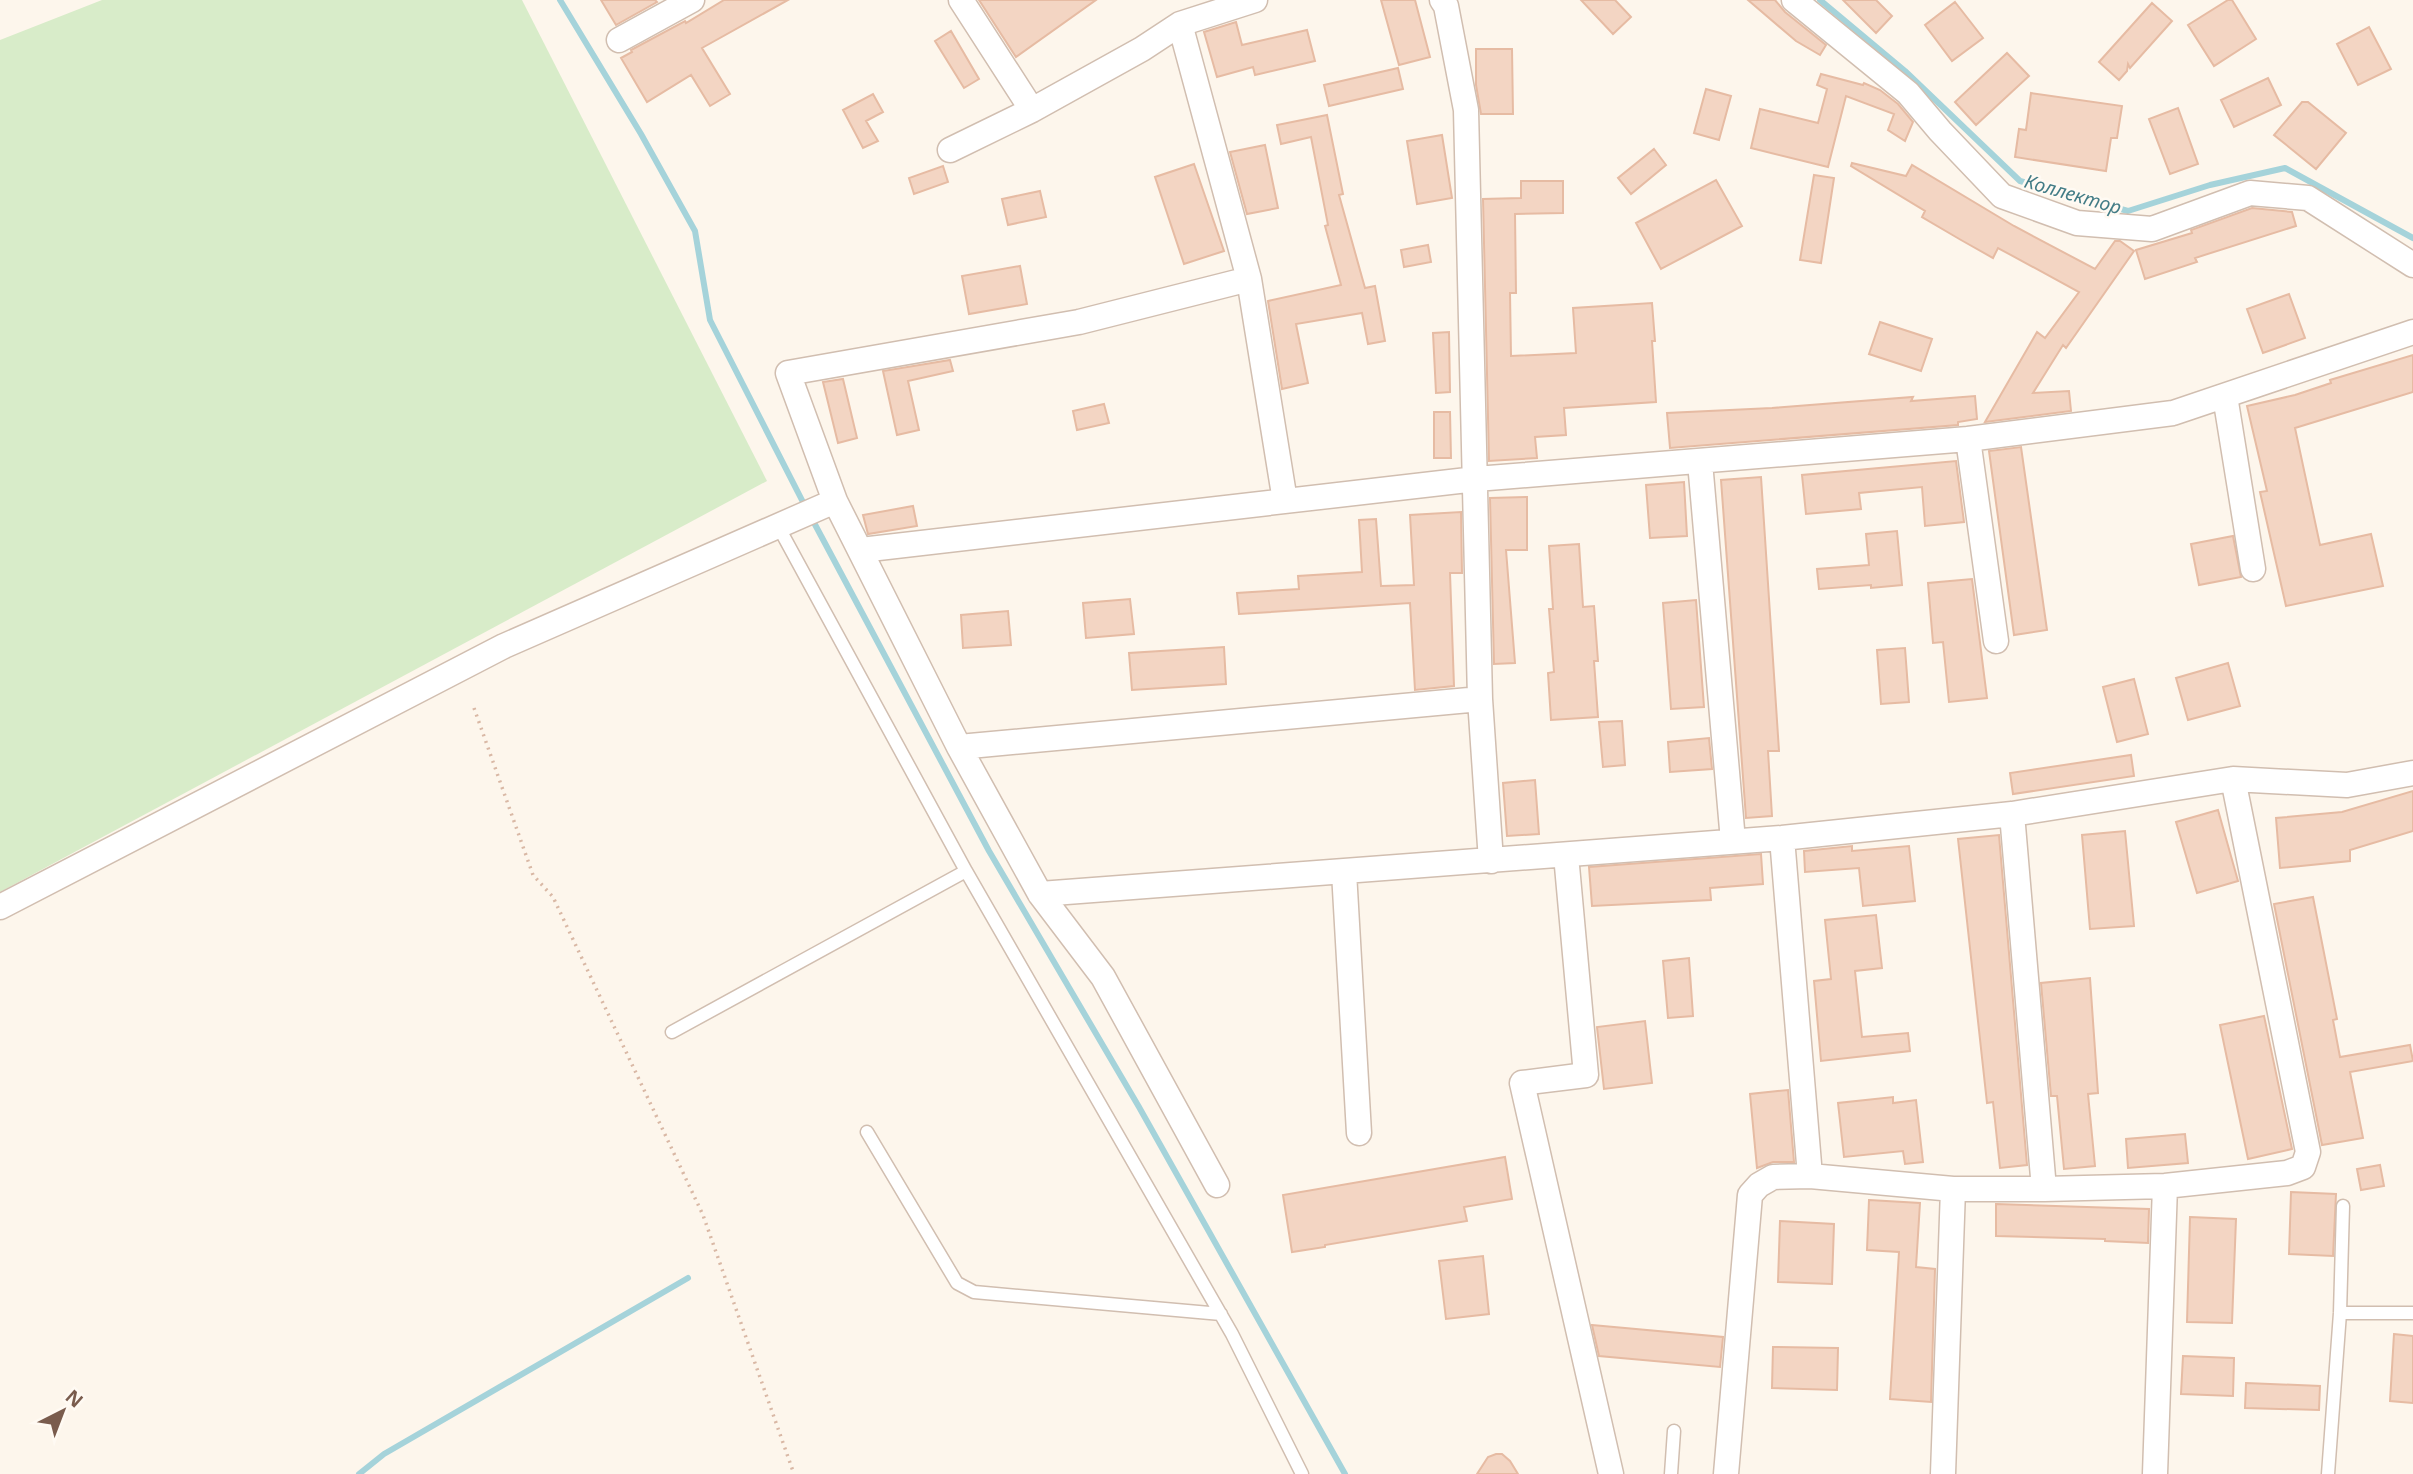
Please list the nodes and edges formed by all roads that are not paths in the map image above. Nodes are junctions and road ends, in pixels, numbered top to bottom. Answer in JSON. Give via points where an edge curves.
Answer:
{"nodes":[{"id":1,"x":692,"y":0,"type":"edge"},
{"id":2,"x":961,"y":0,"type":"edge"},
{"id":3,"x":1255,"y":0,"type":"edge"},
{"id":4,"x":1443,"y":0,"type":"edge"},
{"id":5,"x":1794,"y":0,"type":"edge"},
{"id":6,"x":1180,"y":24,"type":"junction"},
{"id":7,"x":619,"y":40,"type":"dead end"},
{"id":8,"x":1032,"y":110,"type":"junction"},
{"id":9,"x":950,"y":150,"type":"dead end"},
{"id":10,"x":2413,"y":265,"type":"edge"},
{"id":11,"x":1249,"y":279,"type":"junction"},
{"id":12,"x":2413,"y":332,"type":"edge"},
{"id":13,"x":2225,"y":396,"type":"junction"},
{"id":14,"x":1968,"y":439,"type":"junction"},
{"id":15,"x":1700,"y":462,"type":"junction"},
{"id":16,"x":1476,"y":479,"type":"junction"},
{"id":17,"x":1285,"y":501,"type":"junction"},
{"id":18,"x":817,"y":509,"type":"junction"},
{"id":19,"x":778,"y":526,"type":"junction"},
{"id":20,"x":861,"y":550,"type":"junction"},
{"id":21,"x":2253,"y":569,"type":"dead end"},
{"id":22,"x":1996,"y":640,"type":"dead end"},
{"id":23,"x":1480,"y":699,"type":"junction"},
{"id":24,"x":959,"y":747,"type":"junction"},
{"id":25,"x":2413,"y":773,"type":"edge"},
{"id":26,"x":2233,"y":779,"type":"junction"},
{"id":27,"x":2012,"y":814,"type":"junction"},
{"id":28,"x":1782,"y":838,"type":"junction"},
{"id":29,"x":1733,"y":841,"type":"junction"},
{"id":30,"x":1566,"y":855,"type":"junction"},
{"id":31,"x":1491,"y":861,"type":"junction"},
{"id":32,"x":966,"y":871,"type":"junction"},
{"id":33,"x":1344,"y":872,"type":"junction"},
{"id":34,"x":1040,"y":894,"type":"junction"},
{"id":35,"x":0,"y":906,"type":"edge"},
{"id":36,"x":672,"y":1032,"type":"dead end"},
{"id":37,"x":867,"y":1132,"type":"dead end"},
{"id":38,"x":1359,"y":1133,"type":"dead end"},
{"id":39,"x":1810,"y":1176,"type":"junction"},
{"id":40,"x":1217,"y":1185,"type":"dead end"},
{"id":41,"x":2165,"y":1186,"type":"junction"},
{"id":42,"x":1953,"y":1189,"type":"junction"},
{"id":43,"x":2044,"y":1189,"type":"junction"},
{"id":44,"x":2343,"y":1206,"type":"dead end"},
{"id":45,"x":2340,"y":1313,"type":"junction"},
{"id":46,"x":2413,"y":1313,"type":"edge"},
{"id":47,"x":1220,"y":1314,"type":"junction"},
{"id":48,"x":1674,"y":1431,"type":"dead end"},
{"id":49,"x":1302,"y":1474,"type":"edge"},
{"id":50,"x":1611,"y":1474,"type":"edge"},
{"id":51,"x":1671,"y":1474,"type":"edge"},
{"id":52,"x":1726,"y":1474,"type":"edge"},
{"id":53,"x":1943,"y":1474,"type":"edge"},
{"id":54,"x":2155,"y":1474,"type":"edge"},
{"id":55,"x":2328,"y":1474,"type":"edge"}],
"edges":[{"from":1,"to":7,"type":"street"},
{"from":2,"to":8,"type":"street"},
{"from":3,"to":6,"type":"street"},
{"from":4,"to":16,"type":"street","via":[[1466,110]]},
{"from":5,"to":10,"type":"street","via":[[1908,93],[2002,196],[2077,223],[2152,229],[2250,193],[2308,198]]},
{"from":6,"to":8,"type":"street"},
{"from":6,"to":11,"type":"street"},
{"from":8,"to":9,"type":"street"},
{"from":11,"to":17,"type":"street"},
{"from":11,"to":18,"type":"street","via":[[1079,322],[788,373]]},
{"from":12,"to":13,"type":"street"},
{"from":13,"to":14,"type":"street","via":[[2173,413]]},
{"from":13,"to":21,"type":"street"},
{"from":14,"to":15,"type":"street"},
{"from":14,"to":22,"type":"street"},
{"from":15,"to":16,"type":"street"},
{"from":15,"to":29,"type":"street"},
{"from":16,"to":17,"type":"street"},
{"from":16,"to":23,"type":"street"},
{"from":17,"to":20,"type":"street"},
{"from":18,"to":19,"type":"street"},
{"from":18,"to":20,"type":"street"},
{"from":19,"to":32,"type":"lane"},
{"from":19,"to":35,"type":"street","via":[[504,646]]},
{"from":20,"to":24,"type":"street"},
{"from":23,"to":24,"type":"street"},
{"from":23,"to":31,"type":"street"},
{"from":24,"to":34,"type":"street"},
{"from":25,"to":26,"type":"street","via":[[2347,785]]},
{"from":26,"to":27,"type":"street"},
{"from":26,"to":41,"type":"street","via":[[2308,1152],[2303,1167],[2287,1173]]},
{"from":27,"to":28,"type":"street"},
{"from":27,"to":43,"type":"street"},
{"from":28,"to":29,"type":"street"},
{"from":28,"to":39,"type":"street"},
{"from":29,"to":30,"type":"street"},
{"from":30,"to":31,"type":"street"},
{"from":30,"to":50,"type":"street","via":[[1586,1075],[1522,1083]]},
{"from":31,"to":33,"type":"street"},
{"from":32,"to":36,"type":"lane"},
{"from":32,"to":47,"type":"lane"},
{"from":33,"to":34,"type":"street"},
{"from":33,"to":38,"type":"street"},
{"from":34,"to":40,"type":"street","via":[[1103,977]]},
{"from":37,"to":47,"type":"lane","via":[[963,1288]]},
{"from":39,"to":42,"type":"street"},
{"from":39,"to":52,"type":"street","via":[[1773,1177],[1750,1195]]},
{"from":41,"to":43,"type":"street"},
{"from":41,"to":54,"type":"street"},
{"from":42,"to":43,"type":"street"},
{"from":42,"to":53,"type":"street"},
{"from":44,"to":45,"type":"lane"},
{"from":45,"to":46,"type":"lane"},
{"from":45,"to":55,"type":"lane"},
{"from":47,"to":49,"type":"lane"},
{"from":48,"to":51,"type":"lane"}]}
